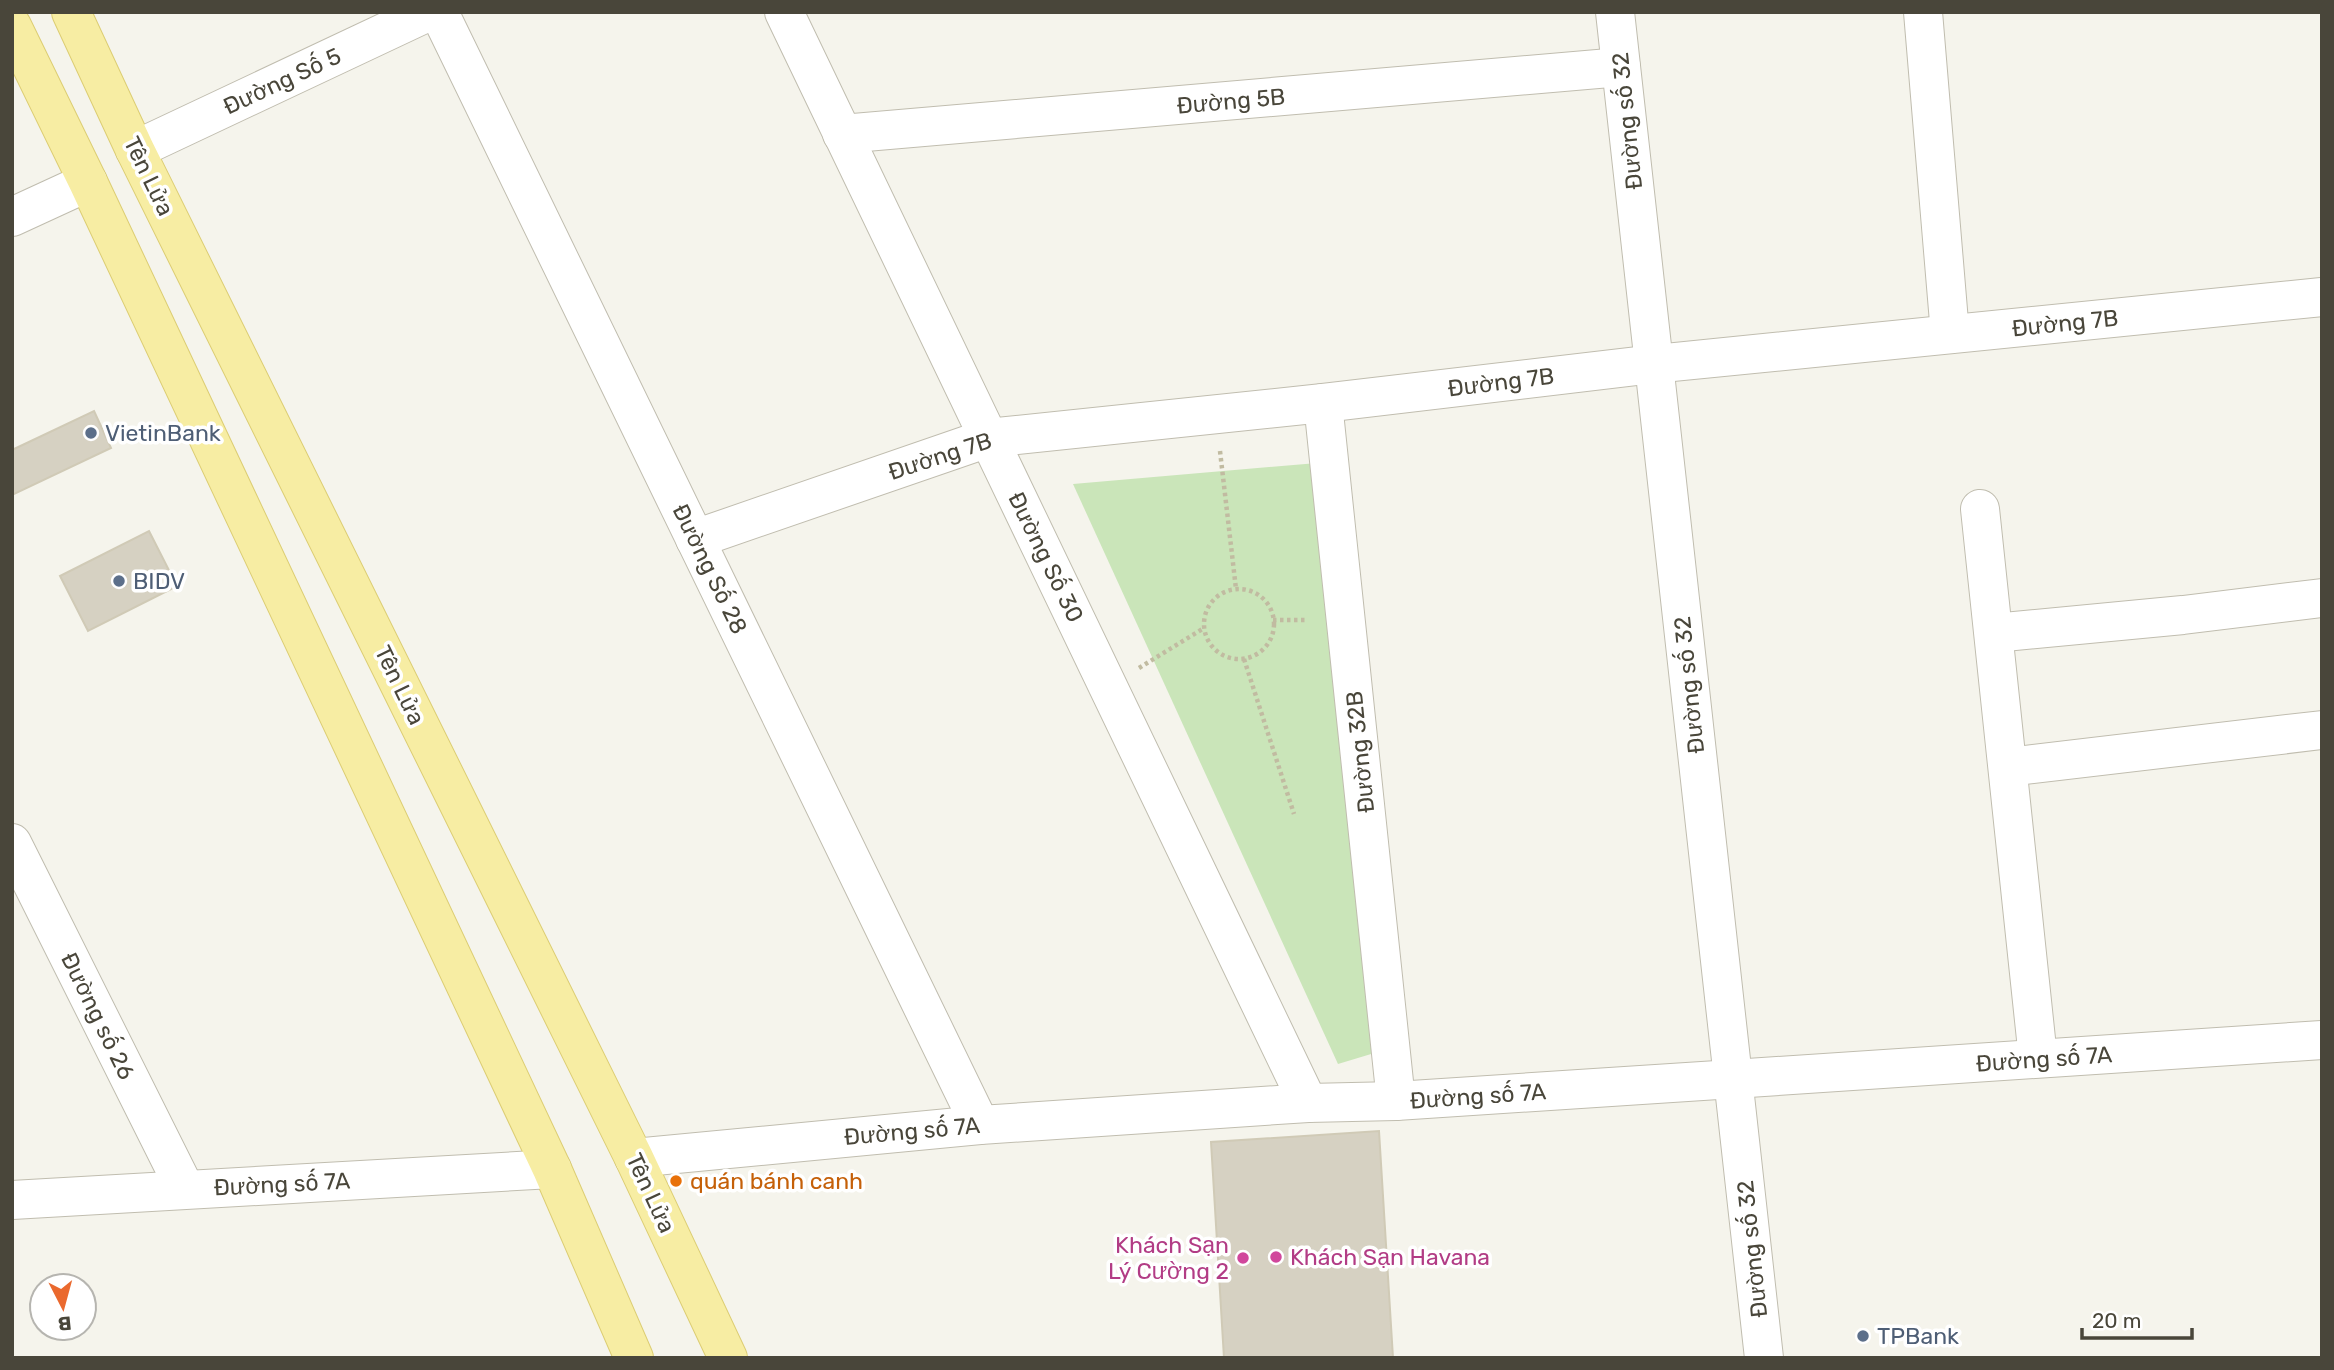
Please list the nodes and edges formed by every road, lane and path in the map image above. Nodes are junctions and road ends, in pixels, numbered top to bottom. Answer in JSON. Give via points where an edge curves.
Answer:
{"nodes":[{"id":1,"x":71,"y":12,"type":"edge"},
{"id":2,"x":428,"y":12,"type":"edge"},
{"id":3,"x":439,"y":12,"type":"edge"},
{"id":4,"x":783,"y":12,"type":"edge"},
{"id":5,"x":1615,"y":12,"type":"edge"},
{"id":6,"x":1923,"y":12,"type":"edge"},
{"id":7,"x":12,"y":26,"type":"edge"},
{"id":8,"x":1620,"y":67,"type":"junction"},
{"id":9,"x":842,"y":134,"type":"junction"},
{"id":10,"x":135,"y":150,"type":"junction"},
{"id":11,"x":88,"y":182,"type":"junction"},
{"id":12,"x":12,"y":217,"type":"edge"},
{"id":13,"x":2322,"y":297,"type":"edge"},
{"id":14,"x":1950,"y":334,"type":"junction"},
{"id":15,"x":1654,"y":364,"type":"junction"},
{"id":16,"x":1323,"y":403,"type":"junction"},
{"id":17,"x":1216,"y":413,"type":"junction"},
{"id":18,"x":988,"y":438,"type":"junction"},
{"id":19,"x":1980,"y":509,"type":"dead end"},
{"id":20,"x":695,"y":539,"type":"junction"},
{"id":21,"x":1236,"y":589,"type":"junction"},
{"id":22,"x":2322,"y":598,"type":"edge"},
{"id":23,"x":1204,"y":628,"type":"junction"},
{"id":24,"x":1994,"y":633,"type":"junction"},
{"id":25,"x":1244,"y":659,"type":"junction"},
{"id":26,"x":1109,"y":687,"type":"junction"},
{"id":27,"x":2322,"y":730,"type":"edge"},
{"id":28,"x":2008,"y":767,"type":"junction"},
{"id":29,"x":1294,"y":814,"type":"dead end"},
{"id":30,"x":12,"y":843,"type":"edge"},
{"id":31,"x":2322,"y":1040,"type":"edge"},
{"id":32,"x":2038,"y":1058,"type":"junction"},
{"id":33,"x":1733,"y":1080,"type":"junction"},
{"id":34,"x":1396,"y":1101,"type":"junction"},
{"id":35,"x":1308,"y":1103,"type":"junction"},
{"id":36,"x":980,"y":1125,"type":"junction"},
{"id":37,"x":634,"y":1158,"type":"junction"},
{"id":38,"x":552,"y":1169,"type":"junction"},
{"id":39,"x":185,"y":1189,"type":"junction"},
{"id":40,"x":12,"y":1200,"type":"edge"},
{"id":41,"x":634,"y":1358,"type":"edge"},
{"id":42,"x":728,"y":1358,"type":"edge"},
{"id":43,"x":1764,"y":1358,"type":"edge"}],
"edges":[{"from":1,"to":10,"type":"main road","name":"Tên Lửa"},
{"from":2,"to":10,"type":"street","name":"Đường Số 5"},
{"from":3,"to":20,"type":"street","name":"Đường Số 28"},
{"from":4,"to":9,"type":"street","name":"Đường Số 30"},
{"from":5,"to":8,"type":"street","name":"Đường số 32"},
{"from":6,"to":14,"type":"street"},
{"from":7,"to":11,"type":"main road"},
{"from":8,"to":9,"type":"street","name":"Đường 5B"},
{"from":8,"to":15,"type":"street","name":"Đường số 32"},
{"from":9,"to":18,"type":"street","name":"Đường Số 30"},
{"from":10,"to":37,"type":"main road","name":"Tên Lửa"},
{"from":11,"to":12,"type":"street"},
{"from":11,"to":38,"type":"main road"},
{"from":13,"to":14,"type":"street","name":"Đường 7B"},
{"from":14,"to":15,"type":"street","name":"Đường 7B"},
{"from":15,"to":16,"type":"street","name":"Đường 7B"},
{"from":15,"to":33,"type":"street","name":"Đường số 32"},
{"from":16,"to":17,"type":"street","name":"Đường 7B"},
{"from":16,"to":34,"type":"street","name":"Đường 32B"},
{"from":17,"to":18,"type":"street","name":"Đường 7B"},
{"from":17,"to":21,"type":"path"},
{"from":18,"to":20,"type":"street","name":"Đường 7B"},
{"from":18,"to":26,"type":"street","name":"Đường Số 30"},
{"from":19,"to":24,"type":"street"},
{"from":20,"to":36,"type":"street","name":"Đường Số 28"},
{"from":21,"to":23,"type":"path","via":[[1208,606]]},
{"from":21,"to":25,"type":"path","via":[[1259,596],[1273,615],[1274,627],[1265,648]]},
{"from":22,"to":24,"type":"street"},
{"from":23,"to":25,"type":"path","via":[[1213,648],[1232,659]]},
{"from":23,"to":26,"type":"path"},
{"from":24,"to":28,"type":"street"},
{"from":25,"to":29,"type":"path"},
{"from":26,"to":35,"type":"street","name":"Đường Số 30"},
{"from":27,"to":28,"type":"street"},
{"from":28,"to":32,"type":"street"},
{"from":30,"to":39,"type":"street","name":"Đường số 26"},
{"from":31,"to":32,"type":"street","name":"Đường số 7A"},
{"from":32,"to":33,"type":"street","name":"Đường số 7A"},
{"from":33,"to":34,"type":"street","name":"Đường số 7A"},
{"from":33,"to":43,"type":"street","name":"Đường số 32"},
{"from":34,"to":35,"type":"street","name":"Đường số 7A"},
{"from":35,"to":36,"type":"street","name":"Đường số 7A"},
{"from":36,"to":37,"type":"street","name":"Đường số 7A"},
{"from":37,"to":42,"type":"main road","name":"Tên Lửa"},
{"from":38,"to":39,"type":"street","name":"Đường số 7A"},
{"from":38,"to":41,"type":"main road"},
{"from":39,"to":40,"type":"street","name":"Đường số 7A"}]}
